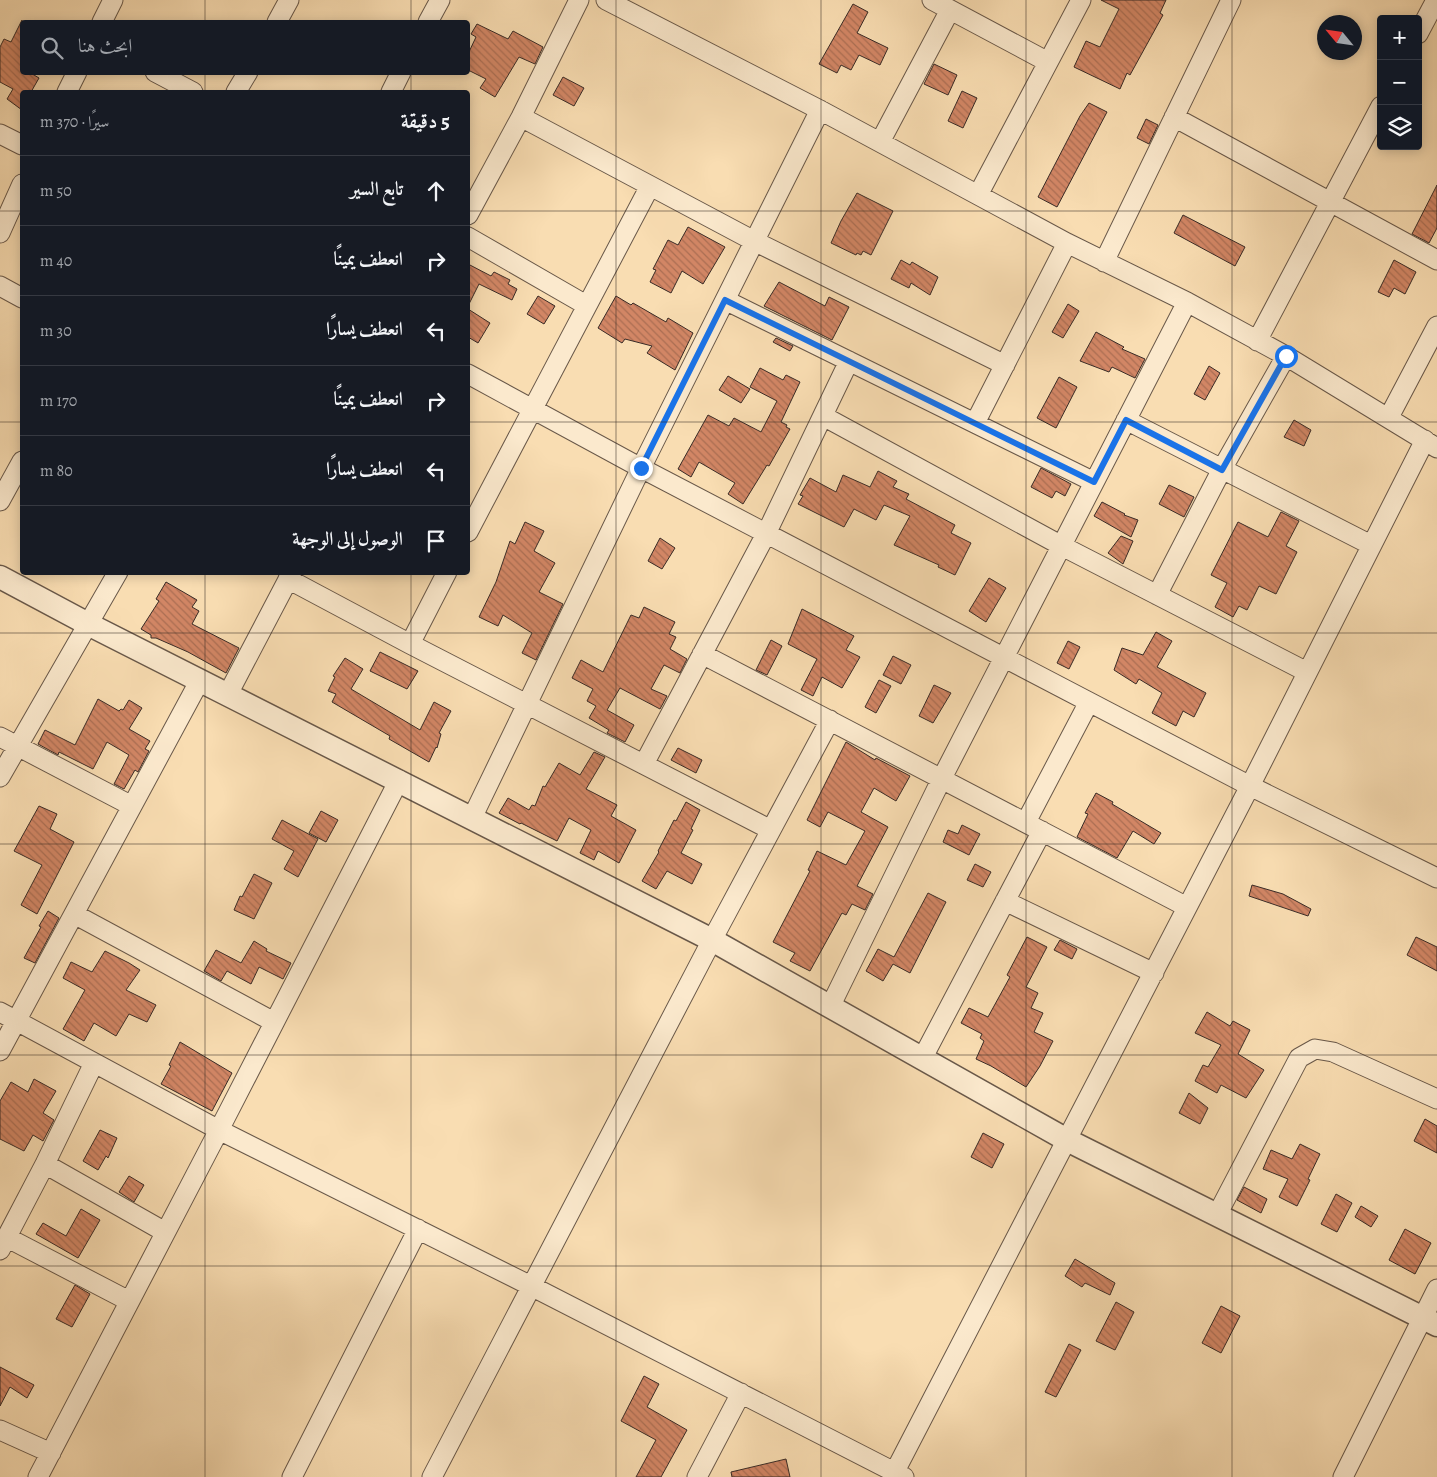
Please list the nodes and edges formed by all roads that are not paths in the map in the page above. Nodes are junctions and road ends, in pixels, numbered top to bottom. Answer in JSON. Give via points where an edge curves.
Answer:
{"nodes":[{"id":1,"x":113,"y":0,"type":"edge"},
{"id":2,"x":290,"y":0,"type":"edge"},
{"id":3,"x":440,"y":0,"type":"edge"},
{"id":4,"x":579,"y":0,"type":"edge"},
{"id":5,"x":606,"y":0,"type":"edge"},
{"id":6,"x":932,"y":0,"type":"edge"},
{"id":7,"x":1081,"y":0,"type":"edge"},
{"id":8,"x":1231,"y":0,"type":"edge"},
{"id":9,"x":1436,"y":0,"type":"edge"},
{"id":10,"x":950,"y":10,"type":"junction"},
{"id":11,"x":103,"y":20,"type":"edge"},
{"id":12,"x":278,"y":20,"type":"edge"},
{"id":13,"x":429,"y":20,"type":"edge"},
{"id":14,"x":1422,"y":26,"type":"edge"},
{"id":15,"x":1048,"y":62,"type":"junction"},
{"id":16,"x":76,"y":75,"type":"edge"},
{"id":17,"x":161,"y":75,"type":"edge"},
{"id":18,"x":246,"y":75,"type":"edge"},
{"id":19,"x":400,"y":75,"type":"edge"},
{"id":20,"x":68,"y":90,"type":"edge"},
{"id":21,"x":189,"y":90,"type":"edge"},
{"id":22,"x":237,"y":90,"type":"edge"},
{"id":23,"x":392,"y":90,"type":"edge"},
{"id":24,"x":820,"y":110,"type":"junction"},
{"id":25,"x":1377,"y":114,"type":"edge"},
{"id":26,"x":521,"y":117,"type":"junction"},
{"id":27,"x":1174,"y":117,"type":"junction"},
{"id":28,"x":0,"y":134,"type":"edge"},
{"id":29,"x":880,"y":142,"type":"junction"},
{"id":30,"x":20,"y":144,"type":"edge"},
{"id":31,"x":650,"y":186,"type":"junction"},
{"id":32,"x":20,"y":188,"type":"edge"},
{"id":33,"x":978,"y":195,"type":"junction"},
{"id":34,"x":1330,"y":202,"type":"junction"},
{"id":35,"x":470,"y":212,"type":"edge"},
{"id":36,"x":0,"y":233,"type":"edge"},
{"id":37,"x":470,"y":238,"type":"edge"},
{"id":38,"x":754,"y":241,"type":"junction"},
{"id":39,"x":1067,"y":243,"type":"junction"},
{"id":40,"x":1437,"y":260,"type":"edge"},
{"id":41,"x":1104,"y":262,"type":"junction"},
{"id":42,"x":0,"y":286,"type":"edge"},
{"id":43,"x":20,"y":297,"type":"edge"},
{"id":44,"x":725,"y":300,"type":"junction"},
{"id":45,"x":1187,"y":302,"type":"junction"},
{"id":46,"x":586,"y":305,"type":"junction"},
{"id":47,"x":1437,"y":326,"type":"edge"},
{"id":48,"x":1257,"y":341,"type":"junction"},
{"id":49,"x":1286,"y":356,"type":"junction"},
{"id":50,"x":849,"y":361,"type":"junction"},
{"id":51,"x":1005,"y":365,"type":"junction"},
{"id":52,"x":470,"y":375,"type":"edge"},
{"id":53,"x":531,"y":409,"type":"junction"},
{"id":54,"x":823,"y":416,"type":"junction"},
{"id":55,"x":1389,"y":417,"type":"junction"},
{"id":56,"x":1126,"y":420,"type":"junction"},
{"id":57,"x":975,"y":423,"type":"junction"},
{"id":58,"x":1431,"y":444,"type":"edge"},
{"id":59,"x":20,"y":465,"type":"edge"},
{"id":60,"x":641,"y":468,"type":"junction"},
{"id":61,"x":1222,"y":470,"type":"junction"},
{"id":62,"x":1094,"y":482,"type":"junction"},
{"id":63,"x":0,"y":501,"type":"edge"},
{"id":64,"x":470,"y":528,"type":"edge"},
{"id":65,"x":766,"y":534,"type":"junction"},
{"id":66,"x":1372,"y":545,"type":"junction"},
{"id":67,"x":1062,"y":546,"type":"junction"},
{"id":68,"x":116,"y":575,"type":"edge"},
{"id":69,"x":445,"y":575,"type":"edge"},
{"id":70,"x":290,"y":576,"type":"edge"},
{"id":71,"x":0,"y":577,"type":"edge"},
{"id":72,"x":1157,"y":595,"type":"junction"},
{"id":73,"x":88,"y":624,"type":"junction"},
{"id":74,"x":410,"y":644,"type":"junction"},
{"id":75,"x":702,"y":654,"type":"junction"},
{"id":76,"x":1004,"y":658,"type":"junction"},
{"id":77,"x":1307,"y":672,"type":"junction"},
{"id":78,"x":200,"y":680,"type":"junction"},
{"id":79,"x":228,"y":694,"type":"junction"},
{"id":80,"x":1089,"y":702,"type":"junction"},
{"id":81,"x":527,"y":704,"type":"junction"},
{"id":82,"x":830,"y":720,"type":"junction"},
{"id":83,"x":0,"y":737,"type":"edge"},
{"id":84,"x":17,"y":746,"type":"junction"},
{"id":85,"x":644,"y":764,"type":"junction"},
{"id":86,"x":0,"y":777,"type":"edge"},
{"id":87,"x":942,"y":778,"type":"junction"},
{"id":88,"x":398,"y":780,"type":"junction"},
{"id":89,"x":1250,"y":786,"type":"junction"},
{"id":90,"x":132,"y":806,"type":"junction"},
{"id":91,"x":472,"y":818,"type":"junction"},
{"id":92,"x":1034,"y":826,"type":"junction"},
{"id":93,"x":771,"y":830,"type":"junction"},
{"id":94,"x":1437,"y":878,"type":"edge"},
{"id":95,"x":1005,"y":901,"type":"junction"},
{"id":96,"x":1188,"y":907,"type":"junction"},
{"id":97,"x":74,"y":914,"type":"junction"},
{"id":98,"x":712,"y":940,"type":"junction"},
{"id":99,"x":1154,"y":972,"type":"junction"},
{"id":100,"x":830,"y":1007,"type":"junction"},
{"id":101,"x":0,"y":1012,"type":"edge"},
{"id":102,"x":17,"y":1021,"type":"junction"},
{"id":103,"x":274,"y":1022,"type":"junction"},
{"id":104,"x":0,"y":1050,"type":"edge"},
{"id":105,"x":922,"y":1059,"type":"junction"},
{"id":106,"x":94,"y":1063,"type":"junction"},
{"id":107,"x":1437,"y":1099,"type":"edge"},
{"id":108,"x":219,"y":1130,"type":"junction"},
{"id":109,"x":1067,"y":1140,"type":"junction"},
{"id":110,"x":45,"y":1164,"type":"junction"},
{"id":111,"x":1218,"y":1215,"type":"junction"},
{"id":112,"x":418,"y":1229,"type":"junction"},
{"id":113,"x":165,"y":1232,"type":"junction"},
{"id":114,"x":3,"y":1243,"type":"edge"},
{"id":115,"x":531,"y":1286,"type":"junction"},
{"id":116,"x":1437,"y":1288,"type":"edge"},
{"id":117,"x":129,"y":1301,"type":"junction"},
{"id":118,"x":1430,"y":1321,"type":"edge"},
{"id":119,"x":741,"y":1394,"type":"junction"},
{"id":120,"x":0,"y":1430,"type":"edge"},
{"id":121,"x":51,"y":1453,"type":"junction"},
{"id":122,"x":897,"y":1475,"type":"edge"},
{"id":123,"x":38,"y":1477,"type":"edge"},
{"id":124,"x":292,"y":1477,"type":"edge"},
{"id":125,"x":432,"y":1477,"type":"edge"},
{"id":126,"x":697,"y":1477,"type":"edge"},
{"id":127,"x":1343,"y":1477,"type":"edge"}],
"edges":[{"from":1,"to":11,"type":"street"},
{"from":2,"to":12,"type":"street"},
{"from":3,"to":13,"type":"street"},
{"from":4,"to":26,"type":"street"},
{"from":5,"to":24,"type":"street"},
{"from":6,"to":10,"type":"street"},
{"from":7,"to":15,"type":"street"},
{"from":8,"to":27,"type":"street"},
{"from":9,"to":14,"type":"street"},
{"from":10,"to":15,"type":"street"},
{"from":10,"to":29,"type":"street"},
{"from":15,"to":33,"type":"street"},
{"from":16,"to":20,"type":"street"},
{"from":17,"to":21,"type":"street"},
{"from":18,"to":22,"type":"street"},
{"from":19,"to":23,"type":"street"},
{"from":24,"to":29,"type":"street"},
{"from":24,"to":38,"type":"street"},
{"from":25,"to":34,"type":"street"},
{"from":26,"to":31,"type":"street"},
{"from":26,"to":35,"type":"street"},
{"from":27,"to":34,"type":"street"},
{"from":27,"to":41,"type":"street"},
{"from":28,"to":30,"type":"street"},
{"from":29,"to":33,"type":"street"},
{"from":31,"to":38,"type":"street"},
{"from":31,"to":46,"type":"street"},
{"from":32,"to":36,"type":"street"},
{"from":33,"to":39,"type":"street"},
{"from":34,"to":40,"type":"street"},
{"from":34,"to":48,"type":"street"},
{"from":37,"to":46,"type":"street"},
{"from":38,"to":44,"type":"street"},
{"from":38,"to":51,"type":"street"},
{"from":39,"to":41,"type":"street"},
{"from":39,"to":51,"type":"street"},
{"from":41,"to":45,"type":"street"},
{"from":42,"to":43,"type":"street"},
{"from":44,"to":50,"type":"street"},
{"from":44,"to":60,"type":"street"},
{"from":45,"to":48,"type":"street"},
{"from":45,"to":56,"type":"street"},
{"from":46,"to":53,"type":"street"},
{"from":47,"to":55,"type":"street"},
{"from":48,"to":49,"type":"street"},
{"from":49,"to":55,"type":"street"},
{"from":49,"to":61,"type":"street"},
{"from":50,"to":54,"type":"street"},
{"from":50,"to":57,"type":"street"},
{"from":51,"to":57,"type":"street"},
{"from":52,"to":53,"type":"street"},
{"from":53,"to":60,"type":"street"},
{"from":53,"to":64,"type":"street"},
{"from":54,"to":65,"type":"street"},
{"from":54,"to":67,"type":"street"},
{"from":55,"to":58,"type":"street"},
{"from":56,"to":61,"type":"street"},
{"from":56,"to":62,"type":"street"},
{"from":57,"to":62,"type":"street"},
{"from":58,"to":66,"type":"street"},
{"from":59,"to":63,"type":"street"},
{"from":60,"to":65,"type":"street"},
{"from":60,"to":81,"type":"street"},
{"from":61,"to":66,"type":"street"},
{"from":61,"to":72,"type":"street"},
{"from":62,"to":67,"type":"street"},
{"from":65,"to":75,"type":"street"},
{"from":65,"to":76,"type":"street"},
{"from":66,"to":77,"type":"street"},
{"from":67,"to":72,"type":"street"},
{"from":67,"to":76,"type":"street"},
{"from":68,"to":73,"type":"street"},
{"from":69,"to":74,"type":"street"},
{"from":70,"to":74,"type":"street"},
{"from":70,"to":79,"type":"street"},
{"from":71,"to":73,"type":"street"},
{"from":72,"to":77,"type":"street"},
{"from":73,"to":78,"type":"street"},
{"from":73,"to":84,"type":"street"},
{"from":74,"to":81,"type":"street"},
{"from":75,"to":82,"type":"street"},
{"from":75,"to":85,"type":"street"},
{"from":76,"to":80,"type":"street"},
{"from":76,"to":87,"type":"street"},
{"from":77,"to":89,"type":"street"},
{"from":78,"to":79,"type":"street"},
{"from":78,"to":90,"type":"street"},
{"from":79,"to":88,"type":"street"},
{"from":80,"to":89,"type":"street"},
{"from":80,"to":92,"type":"street"},
{"from":81,"to":85,"type":"street"},
{"from":81,"to":91,"type":"street"},
{"from":82,"to":87,"type":"street"},
{"from":82,"to":93,"type":"street"},
{"from":83,"to":84,"type":"street"},
{"from":84,"to":86,"type":"street"},
{"from":84,"to":90,"type":"street"},
{"from":85,"to":93,"type":"street"},
{"from":87,"to":92,"type":"street"},
{"from":87,"to":100,"type":"street"},
{"from":88,"to":91,"type":"street"},
{"from":88,"to":103,"type":"street"},
{"from":89,"to":94,"type":"street"},
{"from":89,"to":96,"type":"street"},
{"from":90,"to":97,"type":"street"},
{"from":91,"to":98,"type":"street"},
{"from":92,"to":95,"type":"street"},
{"from":92,"to":96,"type":"street"},
{"from":93,"to":98,"type":"street"},
{"from":95,"to":99,"type":"street"},
{"from":95,"to":105,"type":"street"},
{"from":96,"to":99,"type":"street"},
{"from":97,"to":102,"type":"street"},
{"from":97,"to":103,"type":"street"},
{"from":98,"to":100,"type":"street"},
{"from":98,"to":115,"type":"street"},
{"from":99,"to":109,"type":"street"},
{"from":100,"to":105,"type":"street"},
{"from":101,"to":102,"type":"street"},
{"from":102,"to":104,"type":"street"},
{"from":102,"to":106,"type":"street"},
{"from":103,"to":108,"type":"street"},
{"from":105,"to":109,"type":"street"},
{"from":106,"to":108,"type":"street"},
{"from":106,"to":110,"type":"street"},
{"from":107,"to":111,"type":"street","via":[[1333,1052],[1315,1049],[1299,1058]]},
{"from":108,"to":112,"type":"street"},
{"from":108,"to":113,"type":"street"},
{"from":109,"to":111,"type":"street"},
{"from":109,"to":122,"type":"street"},
{"from":110,"to":113,"type":"street"},
{"from":110,"to":114,"type":"street"},
{"from":111,"to":118,"type":"street"},
{"from":112,"to":115,"type":"street"},
{"from":112,"to":124,"type":"street"},
{"from":113,"to":117,"type":"street"},
{"from":114,"to":117,"type":"street"},
{"from":115,"to":119,"type":"street"},
{"from":115,"to":125,"type":"street"},
{"from":116,"to":118,"type":"street"},
{"from":117,"to":121,"type":"street"},
{"from":118,"to":127,"type":"street"},
{"from":119,"to":122,"type":"street"},
{"from":119,"to":126,"type":"street"},
{"from":120,"to":121,"type":"street"},
{"from":121,"to":123,"type":"street"}]}
